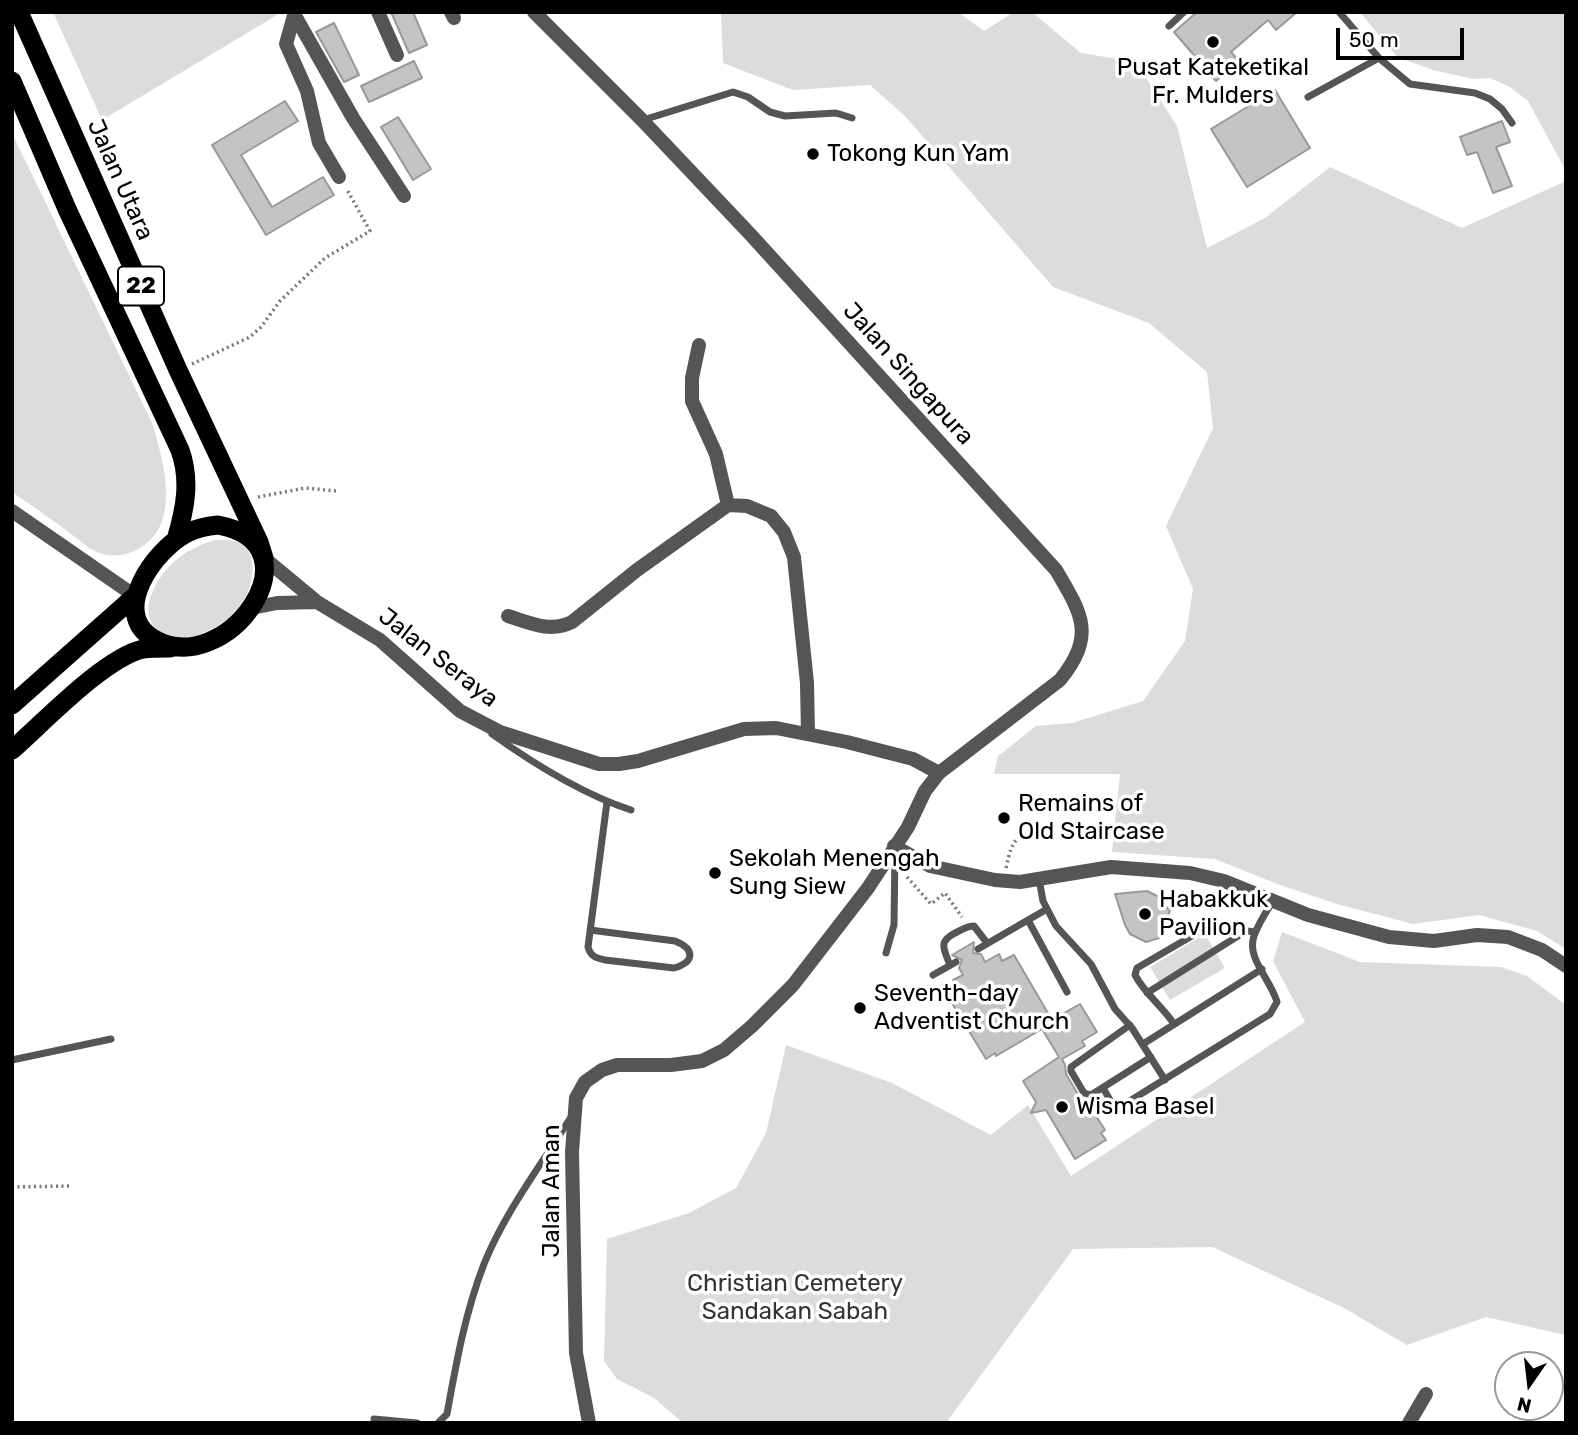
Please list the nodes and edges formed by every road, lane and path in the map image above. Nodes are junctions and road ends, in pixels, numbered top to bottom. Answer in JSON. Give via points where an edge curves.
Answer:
{"nodes":[{"id":1,"x":19,"y":12,"type":"edge"},
{"id":2,"x":378,"y":12,"type":"edge"},
{"id":3,"x":534,"y":12,"type":"edge"},
{"id":4,"x":1184,"y":12,"type":"edge"},
{"id":5,"x":1339,"y":12,"type":"edge"},
{"id":6,"x":295,"y":13,"type":"edge"},
{"id":7,"x":1169,"y":26,"type":"dead end"},
{"id":8,"x":397,"y":55,"type":"dead end"},
{"id":9,"x":1378,"y":58,"type":"junction"},
{"id":10,"x":12,"y":81,"type":"edge"},
{"id":11,"x":1308,"y":97,"type":"dead end"},
{"id":12,"x":852,"y":118,"type":"dead end"},
{"id":13,"x":642,"y":120,"type":"junction"},
{"id":14,"x":1511,"y":123,"type":"dead end"},
{"id":15,"x":340,"y":177,"type":"joint"},
{"id":16,"x":404,"y":196,"type":"dead end"},
{"id":17,"x":699,"y":345,"type":"dead end"},
{"id":18,"x":178,"y":370,"type":"junction"},
{"id":19,"x":337,"y":491,"type":"dead end"},
{"id":20,"x":249,"y":499,"type":"dead end"},
{"id":21,"x":728,"y":505,"type":"junction"},
{"id":22,"x":12,"y":511,"type":"edge"},
{"id":23,"x":176,"y":540,"type":"junction"},
{"id":24,"x":264,"y":558,"type":"junction"},
{"id":25,"x":135,"y":596,"type":"junction"},
{"id":26,"x":317,"y":602,"type":"junction"},
{"id":27,"x":252,"y":608,"type":"junction"},
{"id":28,"x":508,"y":616,"type":"dead end"},
{"id":29,"x":175,"y":648,"type":"junction"},
{"id":30,"x":12,"y":705,"type":"edge"},
{"id":31,"x":472,"y":719,"type":"junction"},
{"id":32,"x":808,"y":734,"type":"junction"},
{"id":33,"x":12,"y":750,"type":"edge"},
{"id":34,"x":939,"y":773,"type":"junction"},
{"id":35,"x":607,"y":802,"type":"junction"},
{"id":36,"x":631,"y":810,"type":"dead end"},
{"id":37,"x":1042,"y":826,"type":"dead end"},
{"id":38,"x":894,"y":846,"type":"junction"},
{"id":39,"x":1039,"y":879,"type":"junction"},
{"id":40,"x":1003,"y":880,"type":"junction"},
{"id":41,"x":916,"y":887,"type":"dead end"},
{"id":42,"x":1273,"y":901,"type":"junction"},
{"id":43,"x":1046,"y":909,"type":"junction"},
{"id":44,"x":1028,"y":920,"type":"junction"},
{"id":45,"x":969,"y":926,"type":"junction"},
{"id":46,"x":590,"y":930,"type":"junction"},
{"id":47,"x":1250,"y":932,"type":"junction"},
{"id":48,"x":987,"y":943,"type":"junction"},
{"id":49,"x":978,"y":949,"type":"dead end"},
{"id":50,"x":886,"y":953,"type":"dead end"},
{"id":51,"x":1566,"y":966,"type":"edge"},
{"id":52,"x":1262,"y":969,"type":"junction"},
{"id":53,"x":933,"y":975,"type":"dead end"},
{"id":54,"x":1067,"y":992,"type":"dead end"},
{"id":55,"x":1147,"y":993,"type":"junction"},
{"id":56,"x":1174,"y":1024,"type":"junction"},
{"id":57,"x":1130,"y":1025,"type":"junction"},
{"id":58,"x":111,"y":1039,"type":"dead end"},
{"id":59,"x":1143,"y":1044,"type":"junction"},
{"id":60,"x":1151,"y":1057,"type":"junction"},
{"id":61,"x":12,"y":1060,"type":"edge"},
{"id":62,"x":1165,"y":1080,"type":"junction"},
{"id":63,"x":1103,"y":1087,"type":"junction"},
{"id":64,"x":575,"y":1111,"type":"junction"},
{"id":65,"x":70,"y":1186,"type":"dead end"},
{"id":66,"x":12,"y":1187,"type":"edge"},
{"id":67,"x":1426,"y":1394,"type":"dead end"},
{"id":68,"x":373,"y":1419,"type":"dead end"},
{"id":69,"x":417,"y":1423,"type":"edge"},
{"id":70,"x":438,"y":1423,"type":"edge"},
{"id":71,"x":589,"y":1423,"type":"edge"},
{"id":72,"x":1409,"y":1423,"type":"edge"}],
"edges":[{"from":1,"to":18,"type":"highway","name":"Jalan Utara","number":"22"},
{"from":2,"to":8,"type":"street"},
{"from":3,"to":13,"type":"street","name":"Jalan Singapura"},
{"from":4,"to":7,"type":"lane"},
{"from":5,"to":9,"type":"lane"},
{"from":6,"to":15,"type":"street","via":[[286,44],[307,91],[319,143]]},
{"from":6,"to":16,"type":"street","via":[[353,118]]},
{"from":9,"to":11,"type":"lane"},
{"from":9,"to":14,"type":"lane","via":[[1410,84],[1490,99]]},
{"from":10,"to":23,"type":"highway","number":"22","via":[[186,466],[183,517]]},
{"from":12,"to":13,"type":"lane","via":[[836,113],[778,114],[733,92]]},
{"from":13,"to":34,"type":"street","name":"Jalan Singapura","via":[[1056,570],[1079,609],[1082,628],[1071,666]]},
{"from":15,"to":18,"type":"path","via":[[370,231],[325,258],[250,337]]},
{"from":17,"to":21,"type":"street","via":[[691,378],[692,401],[716,454]]},
{"from":18,"to":24,"type":"highway","name":"Jalan Utara","number":"22"},
{"from":19,"to":20,"type":"path","via":[[304,488]]},
{"from":21,"to":28,"type":"street","via":[[572,622],[550,629]]},
{"from":21,"to":32,"type":"street","via":[[747,506],[771,516],[784,532],[794,557]]},
{"from":22,"to":25,"type":"street"},
{"from":23,"to":24,"type":"highway","number":"22","via":[[203,527],[233,528],[247,534]]},
{"from":23,"to":25,"type":"highway","number":"22"},
{"from":24,"to":26,"type":"street","name":"Jalan Seraya"},
{"from":24,"to":27,"type":"highway","number":"22","via":[[264,584]]},
{"from":25,"to":29,"type":"highway","via":[[137,624],[145,634]]},
{"from":25,"to":30,"type":"highway","number":"22"},
{"from":26,"to":27,"type":"street"},
{"from":26,"to":31,"type":"street","name":"Jalan Seraya","via":[[380,640]]},
{"from":27,"to":29,"type":"highway","number":"22","via":[[212,640]]},
{"from":29,"to":33,"type":"highway","number":"22","via":[[143,649],[101,671]]},
{"from":31,"to":32,"type":"street","name":"Jalan Seraya","via":[[598,764],[638,761],[751,728]]},
{"from":31,"to":35,"type":"lane","via":[[520,755]]},
{"from":32,"to":34,"type":"street","name":"Jalan Seraya","via":[[913,759]]},
{"from":34,"to":38,"type":"street","name":"Jalan Aman"},
{"from":35,"to":36,"type":"lane"},
{"from":35,"to":46,"type":"lane"},
{"from":37,"to":40,"type":"path","via":[[1016,838]]},
{"from":38,"to":40,"type":"street","via":[[930,866]]},
{"from":38,"to":50,"type":"lane","via":[[894,925]]},
{"from":38,"to":64,"type":"street","name":"Jalan Aman","via":[[868,888],[793,985],[724,1050],[702,1061],[617,1065],[602,1070],[585,1082]]},
{"from":39,"to":40,"type":"street"},
{"from":39,"to":42,"type":"street","via":[[1130,867],[1224,881]]},
{"from":39,"to":43,"type":"lane"},
{"from":41,"to":45,"type":"path","via":[[931,904],[945,893]]},
{"from":42,"to":47,"type":"lane"},
{"from":42,"to":51,"type":"street","via":[[1317,918],[1401,939],[1434,941],[1477,934],[1508,937],[1542,950]]},
{"from":43,"to":44,"type":"lane"},
{"from":43,"to":57,"type":"lane","via":[[1091,964],[1115,1009]]},
{"from":44,"to":48,"type":"lane"},
{"from":44,"to":54,"type":"lane"},
{"from":45,"to":48,"type":"lane","via":[[979,929]]},
{"from":45,"to":53,"type":"lane","via":[[946,939],[944,949],[953,964]]},
{"from":46,"to":46,"type":"lane","via":[[588,947],[596,958],[674,968],[689,960],[687,946],[675,941]]},
{"from":47,"to":52,"type":"lane","via":[[1252,954]]},
{"from":47,"to":55,"type":"lane"},
{"from":47,"to":55,"type":"lane","via":[[1215,926],[1201,929],[1137,968],[1135,975]]},
{"from":48,"to":49,"type":"lane"},
{"from":52,"to":56,"type":"lane"},
{"from":52,"to":62,"type":"lane","via":[[1274,989],[1275,1009]]},
{"from":55,"to":56,"type":"lane"},
{"from":56,"to":59,"type":"lane"},
{"from":57,"to":59,"type":"lane"},
{"from":57,"to":63,"type":"lane","via":[[1071,1067],[1087,1095]]},
{"from":58,"to":61,"type":"lane"},
{"from":59,"to":60,"type":"lane"},
{"from":60,"to":62,"type":"lane"},
{"from":60,"to":63,"type":"lane"},
{"from":62,"to":63,"type":"lane","via":[[1120,1107]]},
{"from":64,"to":70,"type":"lane","via":[[509,1214],[484,1264],[461,1336],[447,1415]]},
{"from":64,"to":71,"type":"street","name":"Jalan Aman","via":[[576,1353]]},
{"from":65,"to":66,"type":"path"},
{"from":67,"to":72,"type":"street"},
{"from":68,"to":69,"type":"lane"}]}
